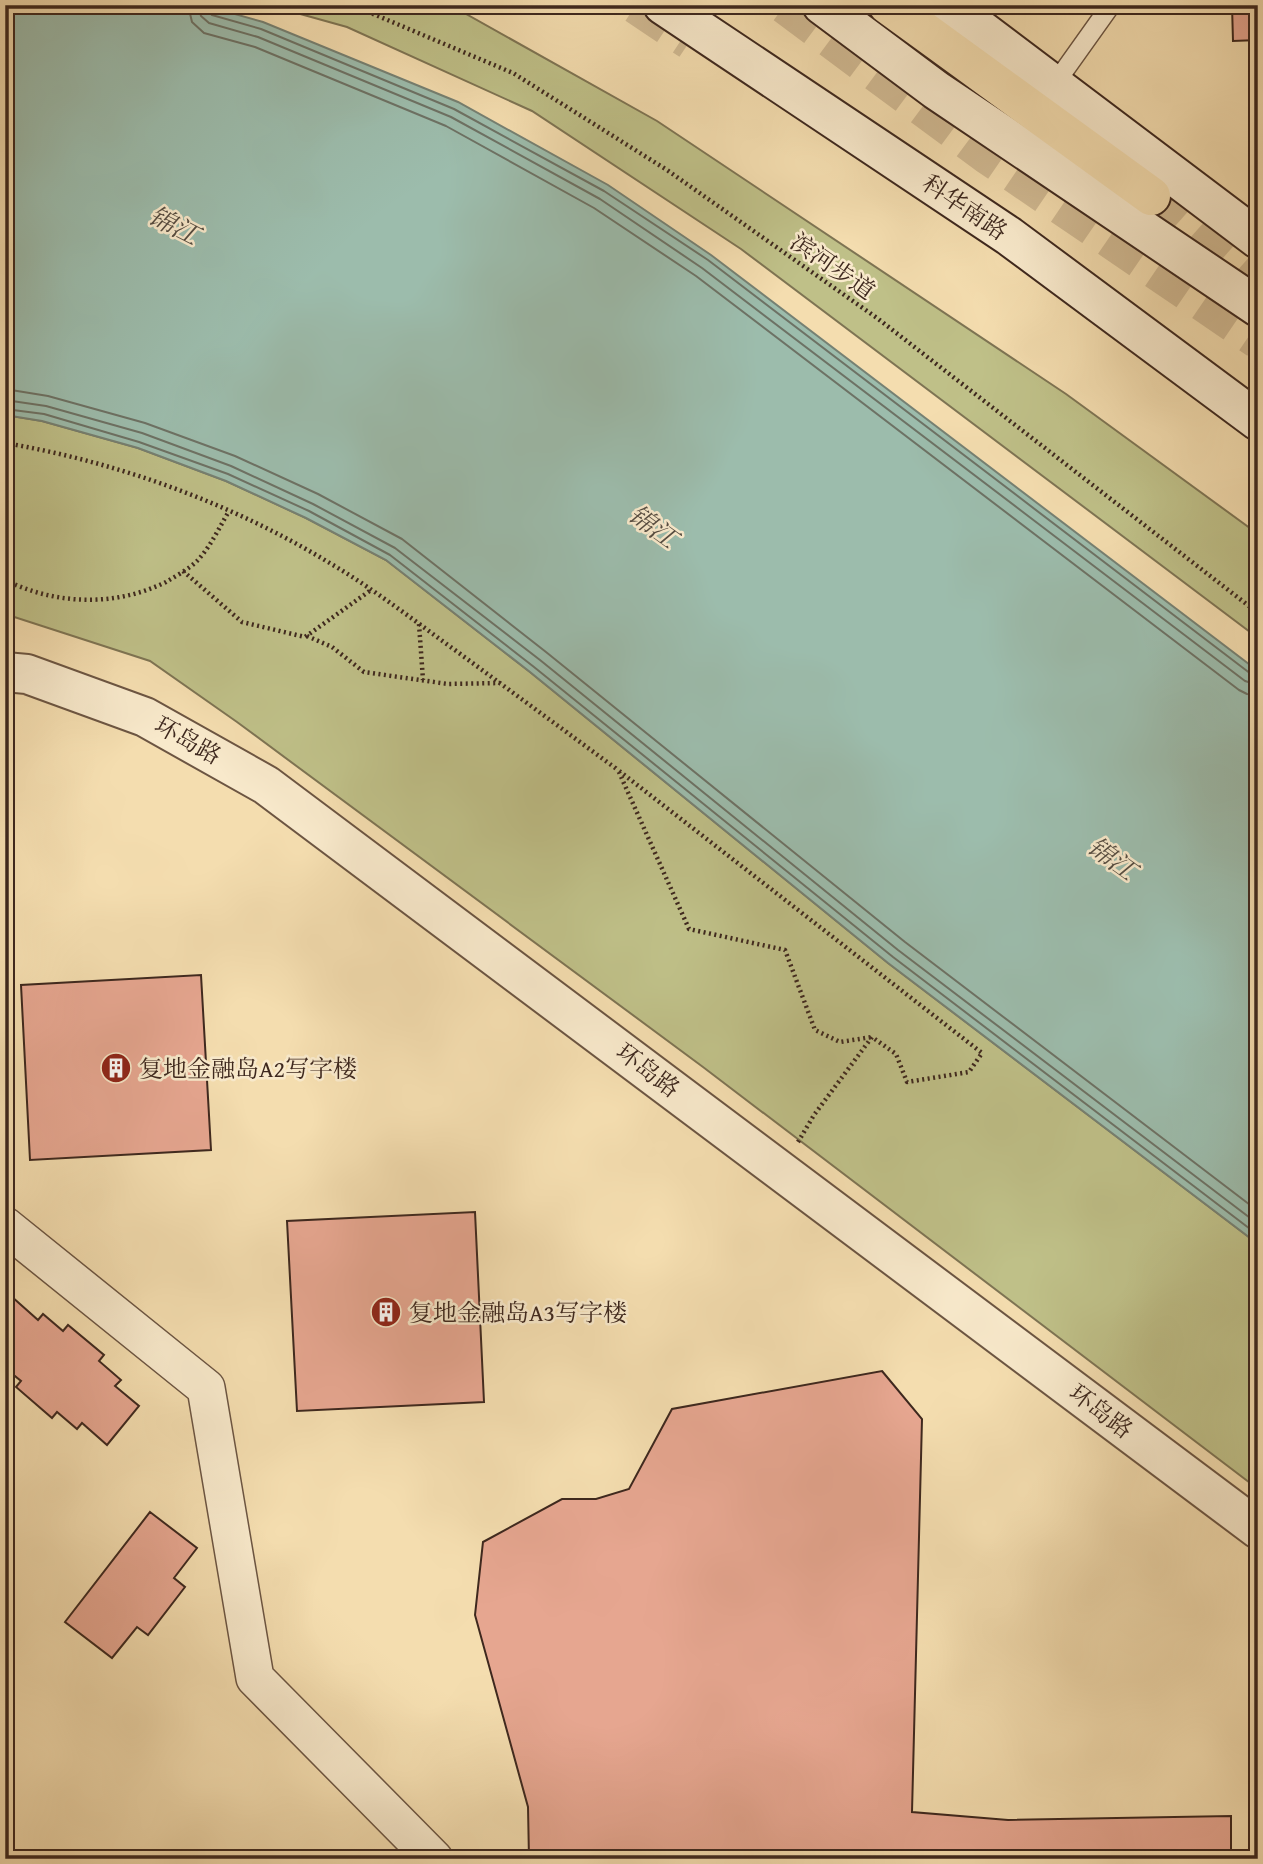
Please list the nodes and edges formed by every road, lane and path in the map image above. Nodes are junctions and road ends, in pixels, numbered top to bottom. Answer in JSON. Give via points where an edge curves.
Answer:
{"nodes":[{"id":1,"x":352,"y":5,"type":"edge"},
{"id":2,"x":663,"y":5,"type":"edge"},
{"id":3,"x":822,"y":5,"type":"edge"},
{"id":4,"x":888,"y":5,"type":"edge"},
{"id":5,"x":948,"y":5,"type":"edge"},
{"id":6,"x":1111,"y":5,"type":"edge"},
{"id":7,"x":1054,"y":85,"type":"junction"},
{"id":8,"x":1151,"y":196,"type":"tunnel mouth"},
{"id":9,"x":1258,"y":239,"type":"edge"},
{"id":10,"x":1258,"y":307,"type":"edge"},
{"id":11,"x":1258,"y":421,"type":"edge"},
{"id":12,"x":5,"y":443,"type":"edge"},
{"id":13,"x":229,"y":511,"type":"junction"},
{"id":14,"x":183,"y":571,"type":"junction"},
{"id":15,"x":5,"y":580,"type":"edge"},
{"id":16,"x":372,"y":590,"type":"junction"},
{"id":17,"x":1258,"y":613,"type":"edge"},
{"id":18,"x":419,"y":624,"type":"junction"},
{"id":19,"x":307,"y":636,"type":"junction"},
{"id":20,"x":5,"y":671,"type":"edge"},
{"id":21,"x":423,"y":680,"type":"junction"},
{"id":22,"x":500,"y":683,"type":"junction"},
{"id":23,"x":618,"y":770,"type":"junction"},
{"id":24,"x":872,"y":1037,"type":"junction"},
{"id":25,"x":782,"y":1170,"type":"junction"},
{"id":26,"x":5,"y":1226,"type":"edge"},
{"id":27,"x":1258,"y":1529,"type":"edge"},
{"id":28,"x":435,"y":1859,"type":"edge"}],
"edges":[{"from":1,"to":17,"type":"path","name":"滨河步道","via":[[513,73],[667,170],[877,318]]},
{"from":2,"to":11,"type":"main road","name":"科华南路","via":[[1009,236]]},
{"from":3,"to":10,"type":"main road","via":[[936,90]]},
{"from":4,"to":8,"type":"highway"},
{"from":5,"to":7,"type":"main road"},
{"from":6,"to":7,"type":"lane"},
{"from":7,"to":9,"type":"main road"},
{"from":12,"to":13,"type":"path","via":[[58,452]]},
{"from":13,"to":14,"type":"path","via":[[210,545]]},
{"from":13,"to":16,"type":"path","via":[[306,549]]},
{"from":14,"to":15,"type":"path","via":[[153,588],[94,601],[41,594]]},
{"from":14,"to":19,"type":"path","via":[[242,622]]},
{"from":16,"to":18,"type":"path"},
{"from":16,"to":19,"type":"path"},
{"from":18,"to":21,"type":"path"},
{"from":18,"to":22,"type":"path"},
{"from":19,"to":21,"type":"path","via":[[332,647],[363,672]]},
{"from":20,"to":25,"type":"main road","name":"环岛路","via":[[27,674],[145,717],[266,785]]},
{"from":21,"to":22,"type":"path"},
{"from":22,"to":23,"type":"path"},
{"from":23,"to":24,"type":"path","via":[[689,929],[785,950],[815,1030],[840,1042]]},
{"from":23,"to":24,"type":"path","via":[[982,1054],[969,1072],[907,1082],[896,1054]]},
{"from":24,"to":25,"type":"path","via":[[814,1115]]},
{"from":25,"to":27,"type":"main road","name":"环岛路"},
{"from":26,"to":28,"type":"street","via":[[206,1388],[255,1678]]}]}
